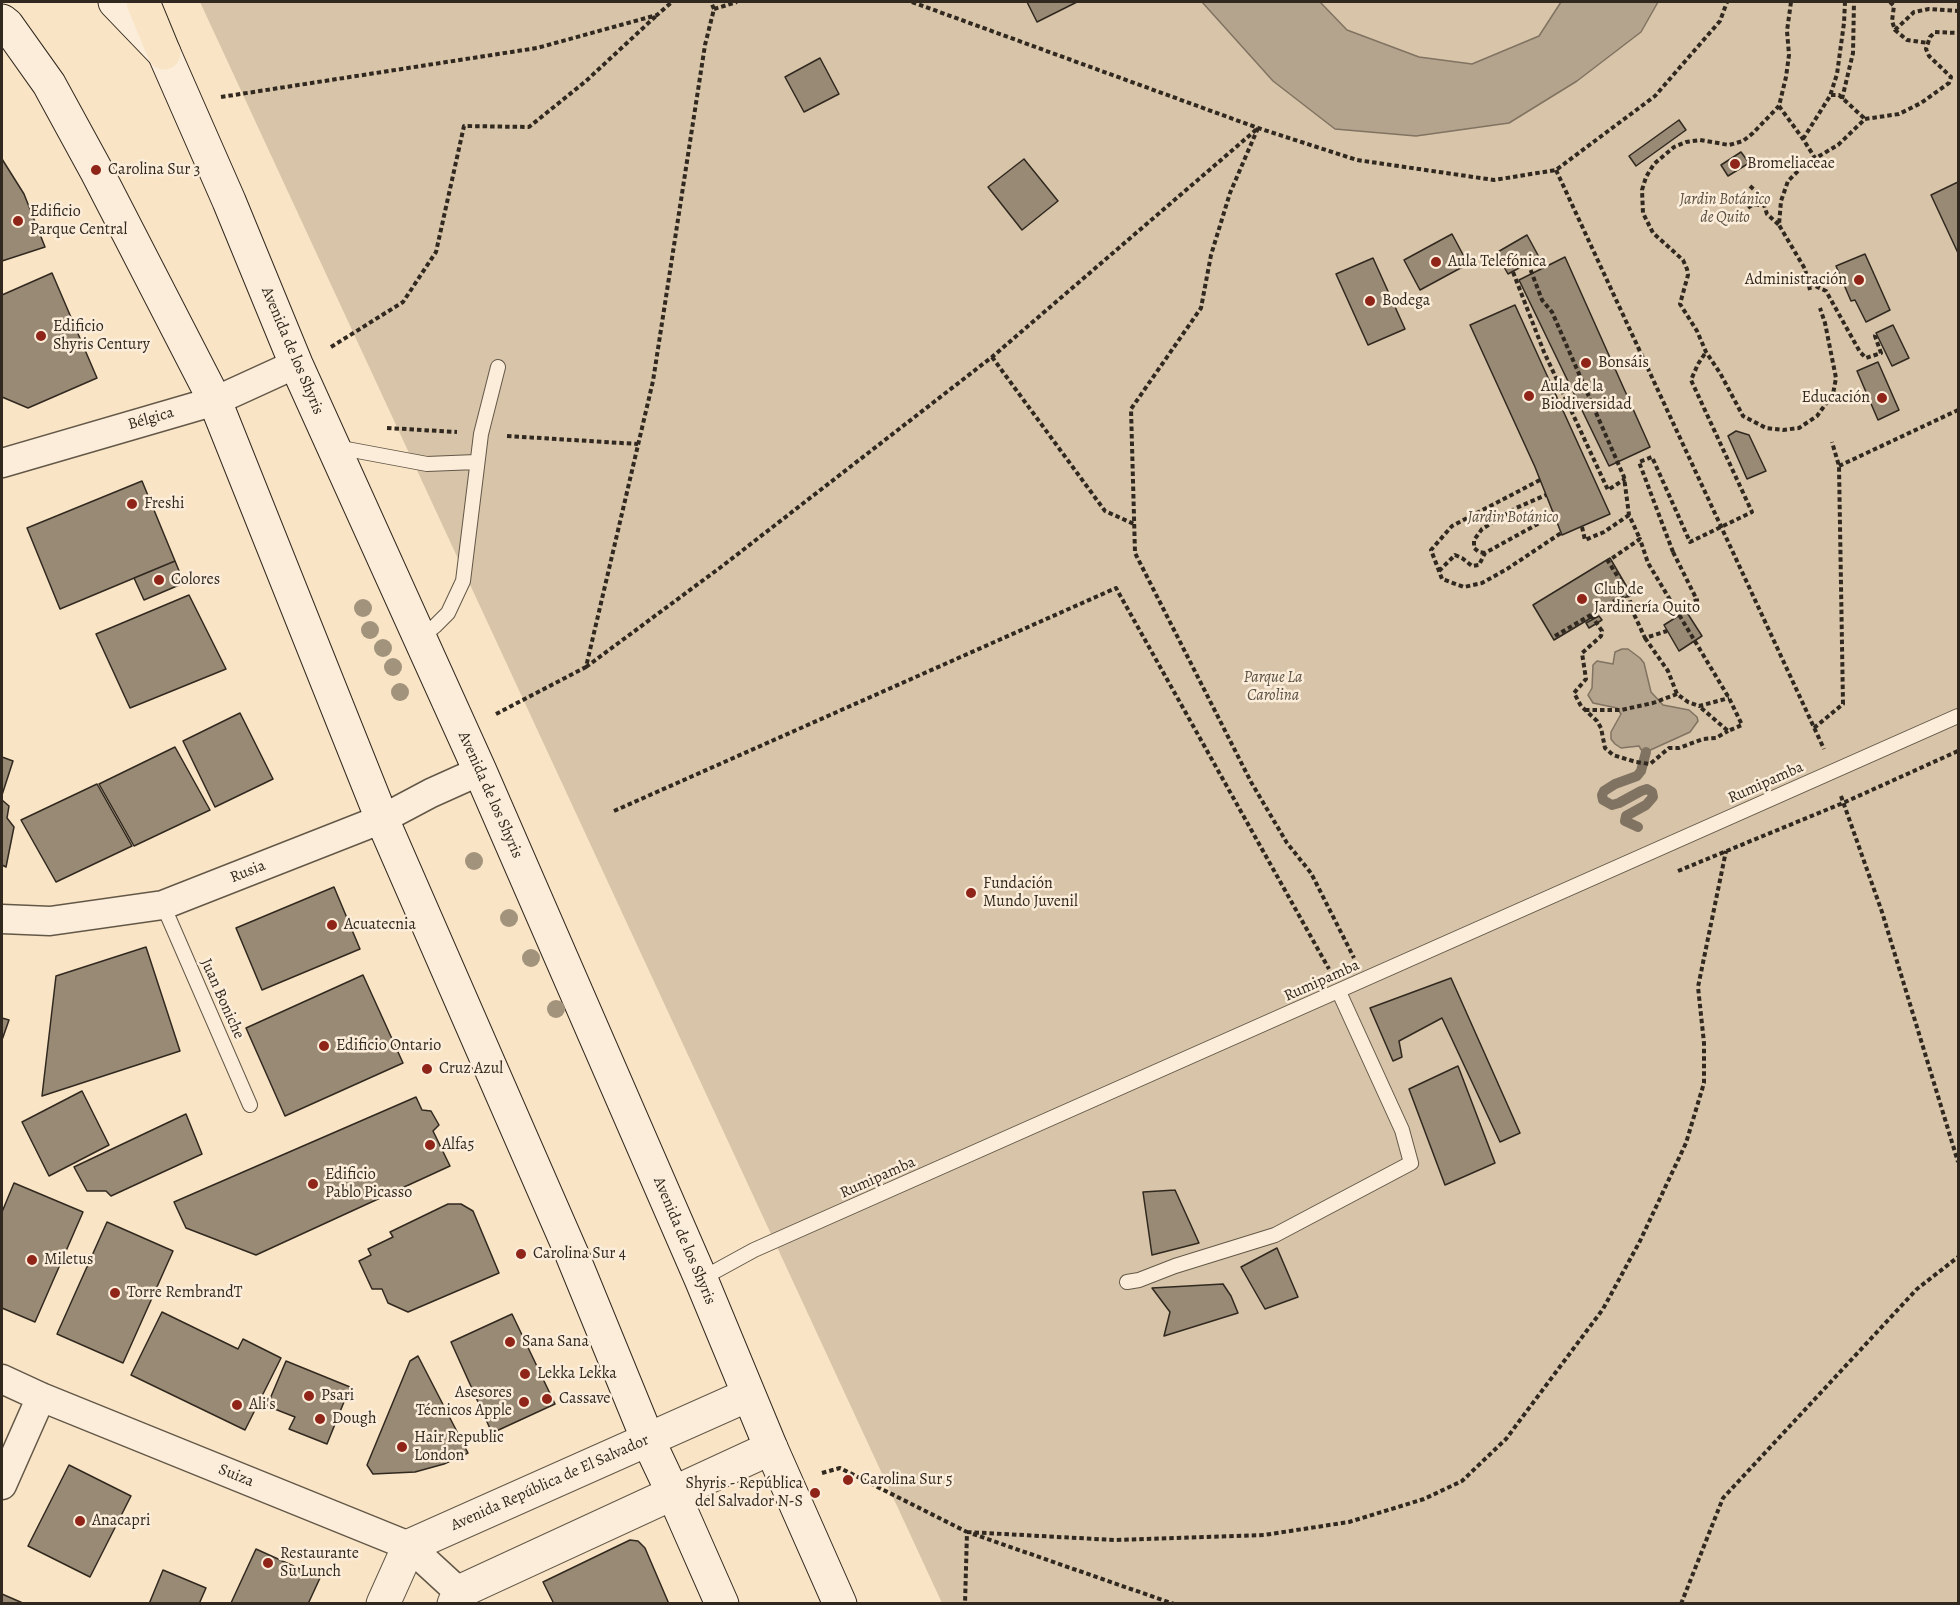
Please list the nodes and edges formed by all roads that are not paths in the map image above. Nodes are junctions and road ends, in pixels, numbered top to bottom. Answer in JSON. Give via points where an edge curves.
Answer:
{"nodes":[{"id":1,"x":115,"y":2,"type":"edge"},
{"id":2,"x":143,"y":2,"type":"edge"},
{"id":3,"x":2,"y":21,"type":"edge"},
{"id":4,"x":164,"y":53,"type":"junction"},
{"id":5,"x":296,"y":364,"type":"junction"},
{"id":6,"x":498,"y":367,"type":"dead end"},
{"id":7,"x":215,"y":400,"type":"junction"},
{"id":8,"x":333,"y":446,"type":"junction"},
{"id":9,"x":476,"y":462,"type":"junction"},
{"id":10,"x":2,"y":464,"type":"edge"},
{"id":11,"x":420,"y":638,"type":"junction"},
{"id":12,"x":1959,"y":716,"type":"edge"},
{"id":13,"x":480,"y":771,"type":"junction"},
{"id":14,"x":382,"y":819,"type":"junction"},
{"id":15,"x":163,"y":905,"type":"junction"},
{"id":16,"x":2,"y":919,"type":"edge"},
{"id":17,"x":1339,"y":992,"type":"junction"},
{"id":18,"x":250,"y":1105,"type":"dead end"},
{"id":19,"x":701,"y":1280,"type":"junction"},
{"id":20,"x":1127,"y":1282,"type":"dead end"},
{"id":21,"x":2,"y":1379,"type":"edge"},
{"id":22,"x":748,"y":1395,"type":"junction"},
{"id":23,"x":41,"y":1397,"type":"junction"},
{"id":24,"x":648,"y":1440,"type":"junction"},
{"id":25,"x":771,"y":1448,"type":"junction"},
{"id":26,"x":2,"y":1485,"type":"edge"},
{"id":27,"x":673,"y":1493,"type":"junction"},
{"id":28,"x":409,"y":1546,"type":"junction"},
{"id":29,"x":457,"y":1598,"type":"edge"},
{"id":30,"x":383,"y":1604,"type":"edge"},
{"id":31,"x":722,"y":1604,"type":"edge"},
{"id":32,"x":840,"y":1604,"type":"edge"}],
"edges":[{"from":1,"to":4,"type":"main road","name":"Avenida de los Shyris"},
{"from":2,"to":4,"type":"main road"},
{"from":3,"to":7,"type":"main road","via":[[49,84]]},
{"from":4,"to":5,"type":"main road","name":"Avenida de los Shyris"},
{"from":5,"to":7,"type":"street","name":"Bélgica"},
{"from":5,"to":8,"type":"main road","name":"Avenida de los Shyris"},
{"from":6,"to":9,"type":"lane"},
{"from":7,"to":10,"type":"street","name":"Bélgica"},
{"from":7,"to":14,"type":"main road"},
{"from":8,"to":9,"type":"lane","via":[[428,464]]},
{"from":8,"to":11,"type":"main road","name":"Avenida de los Shyris"},
{"from":9,"to":11,"type":"lane","via":[[463,581],[448,613]]},
{"from":11,"to":13,"type":"main road","name":"Avenida de los Shyris"},
{"from":12,"to":17,"type":"lane","name":"Rumipamba"},
{"from":13,"to":14,"type":"street","name":"Rusia"},
{"from":13,"to":19,"type":"main road","name":"Avenida de los Shyris"},
{"from":14,"to":15,"type":"street","name":"Rusia"},
{"from":14,"to":24,"type":"main road","via":[[571,1252]]},
{"from":15,"to":16,"type":"street","name":"Rusia","via":[[50,921]]},
{"from":15,"to":18,"type":"lane","name":"Juan Boniche"},
{"from":17,"to":19,"type":"lane","name":"Rumipamba","via":[[754,1250]]},
{"from":17,"to":20,"type":"lane","via":[[1402,1130],[1412,1163],[1275,1235]]},
{"from":19,"to":22,"type":"main road","name":"Avenida de los Shyris"},
{"from":21,"to":23,"type":"street","name":"Suiza"},
{"from":22,"to":24,"type":"main road","name":"Avenida República de El Salvador"},
{"from":22,"to":25,"type":"main road","name":"Avenida de los Shyris"},
{"from":23,"to":26,"type":"street"},
{"from":23,"to":28,"type":"street","name":"Suiza"},
{"from":24,"to":27,"type":"main road"},
{"from":24,"to":28,"type":"main road","name":"Avenida República de El Salvador"},
{"from":25,"to":27,"type":"main road"},
{"from":25,"to":32,"type":"main road","name":"Avenida de los Shyris"},
{"from":27,"to":29,"type":"main road"},
{"from":27,"to":31,"type":"main road"},
{"from":28,"to":29,"type":"street","name":"Suiza"},
{"from":28,"to":30,"type":"main road"}]}
